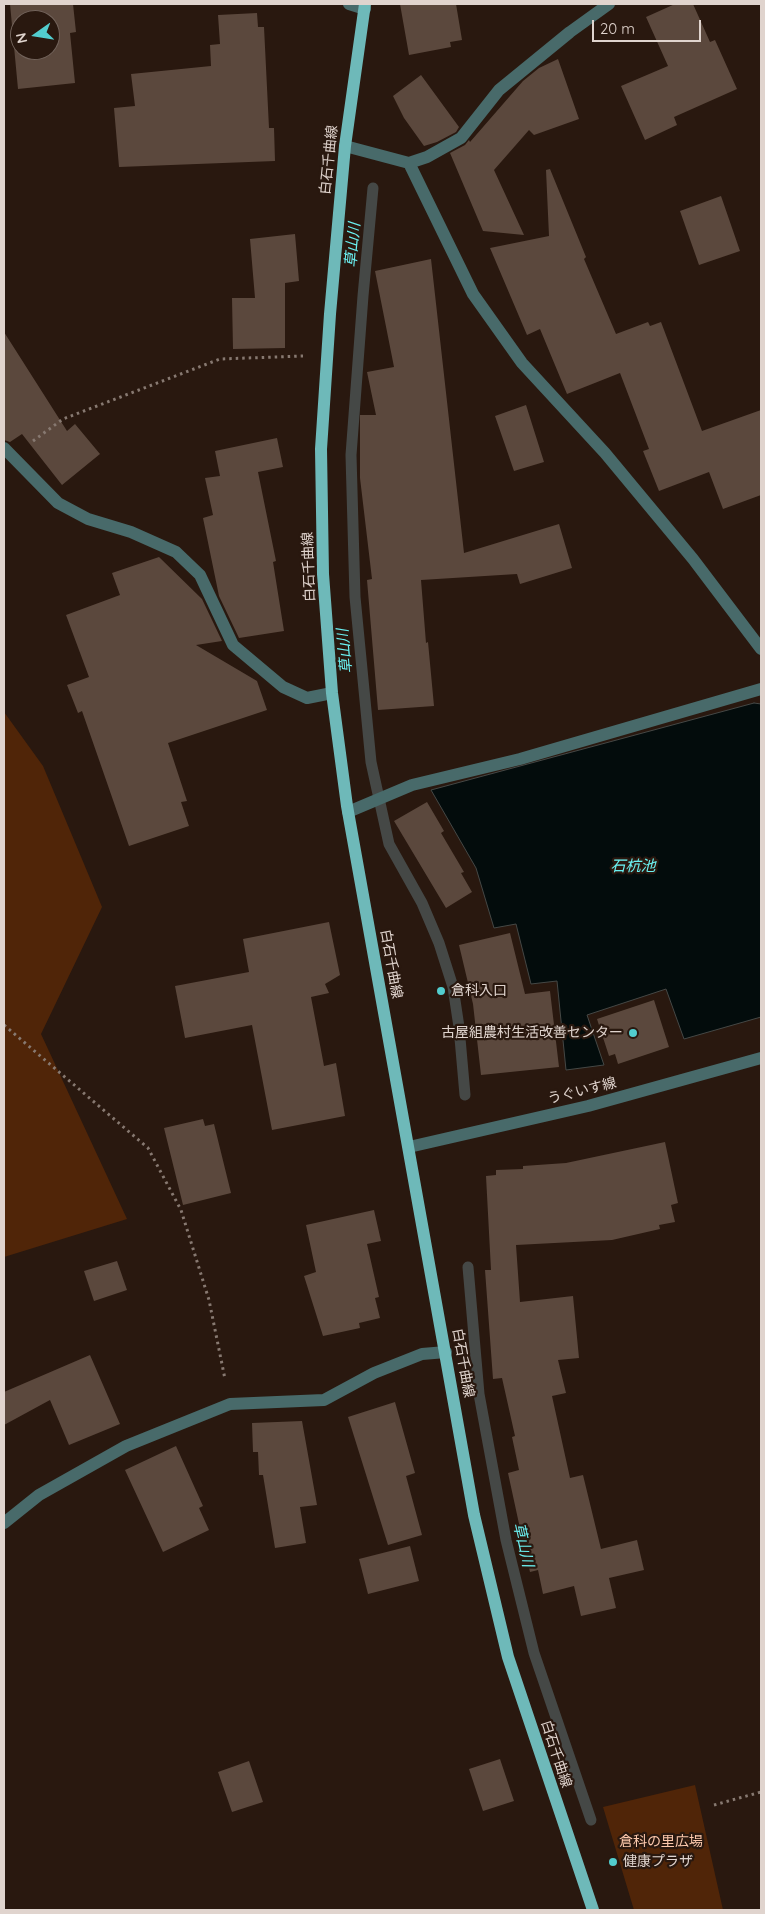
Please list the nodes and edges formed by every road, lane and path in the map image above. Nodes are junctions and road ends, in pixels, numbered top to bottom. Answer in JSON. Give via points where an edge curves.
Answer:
{"nodes":[{"id":1,"x":349,"y":4,"type":"edge"},
{"id":2,"x":609,"y":4,"type":"edge"},
{"id":3,"x":365,"y":6,"type":"edge"},
{"id":4,"x":345,"y":146,"type":"junction"},
{"id":5,"x":410,"y":163,"type":"junction"},
{"id":6,"x":327,"y":357,"type":"junction"},
{"id":7,"x":8,"y":452,"type":"edge"},
{"id":8,"x":761,"y":650,"type":"edge"},
{"id":9,"x":761,"y":689,"type":"edge"},
{"id":10,"x":332,"y":694,"type":"junction"},
{"id":11,"x":348,"y":812,"type":"junction"},
{"id":12,"x":4,"y":1025,"type":"edge"},
{"id":13,"x":761,"y":1058,"type":"edge"},
{"id":14,"x":409,"y":1147,"type":"junction"},
{"id":15,"x":446,"y":1352,"type":"junction"},
{"id":16,"x":230,"y":1404,"type":"junction"},
{"id":17,"x":4,"y":1523,"type":"edge"},
{"id":18,"x":761,"y":1792,"type":"edge"},
{"id":19,"x":714,"y":1805,"type":"dead end"},
{"id":20,"x":593,"y":1910,"type":"edge"}],
"edges":[{"from":1,"to":3,"type":"street"},
{"from":2,"to":5,"type":"street","via":[[499,90],[461,138]]},
{"from":3,"to":4,"type":"main road","name":"白石千曲線"},
{"from":4,"to":5,"type":"street"},
{"from":4,"to":6,"type":"main road","name":"白石千曲線"},
{"from":5,"to":8,"type":"street","via":[[473,294],[522,363],[605,453],[693,559]]},
{"from":6,"to":7,"type":"path","via":[[220,358],[63,419]]},
{"from":6,"to":10,"type":"main road","name":"白石千曲線","via":[[320,449],[323,574]]},
{"from":7,"to":10,"type":"street","via":[[58,502],[88,519],[131,532],[176,552],[200,575],[233,645],[283,687],[307,698]]},
{"from":9,"to":11,"type":"street","via":[[520,759],[412,785]]},
{"from":10,"to":11,"type":"main road","name":"白石千曲線"},
{"from":11,"to":14,"type":"main road","name":"白石千曲線"},
{"from":12,"to":16,"type":"path","via":[[148,1148],[181,1210],[209,1300]]},
{"from":13,"to":14,"type":"street","name":"うぐいす線","via":[[588,1106]]},
{"from":14,"to":15,"type":"main road","name":"白石千曲線"},
{"from":15,"to":16,"type":"street","via":[[422,1354],[374,1373],[324,1400]]},
{"from":15,"to":20,"type":"main road","name":"白石千曲線","via":[[474,1515],[508,1657]]},
{"from":16,"to":17,"type":"street","via":[[126,1446],[39,1495]]},
{"from":18,"to":19,"type":"path"}]}
